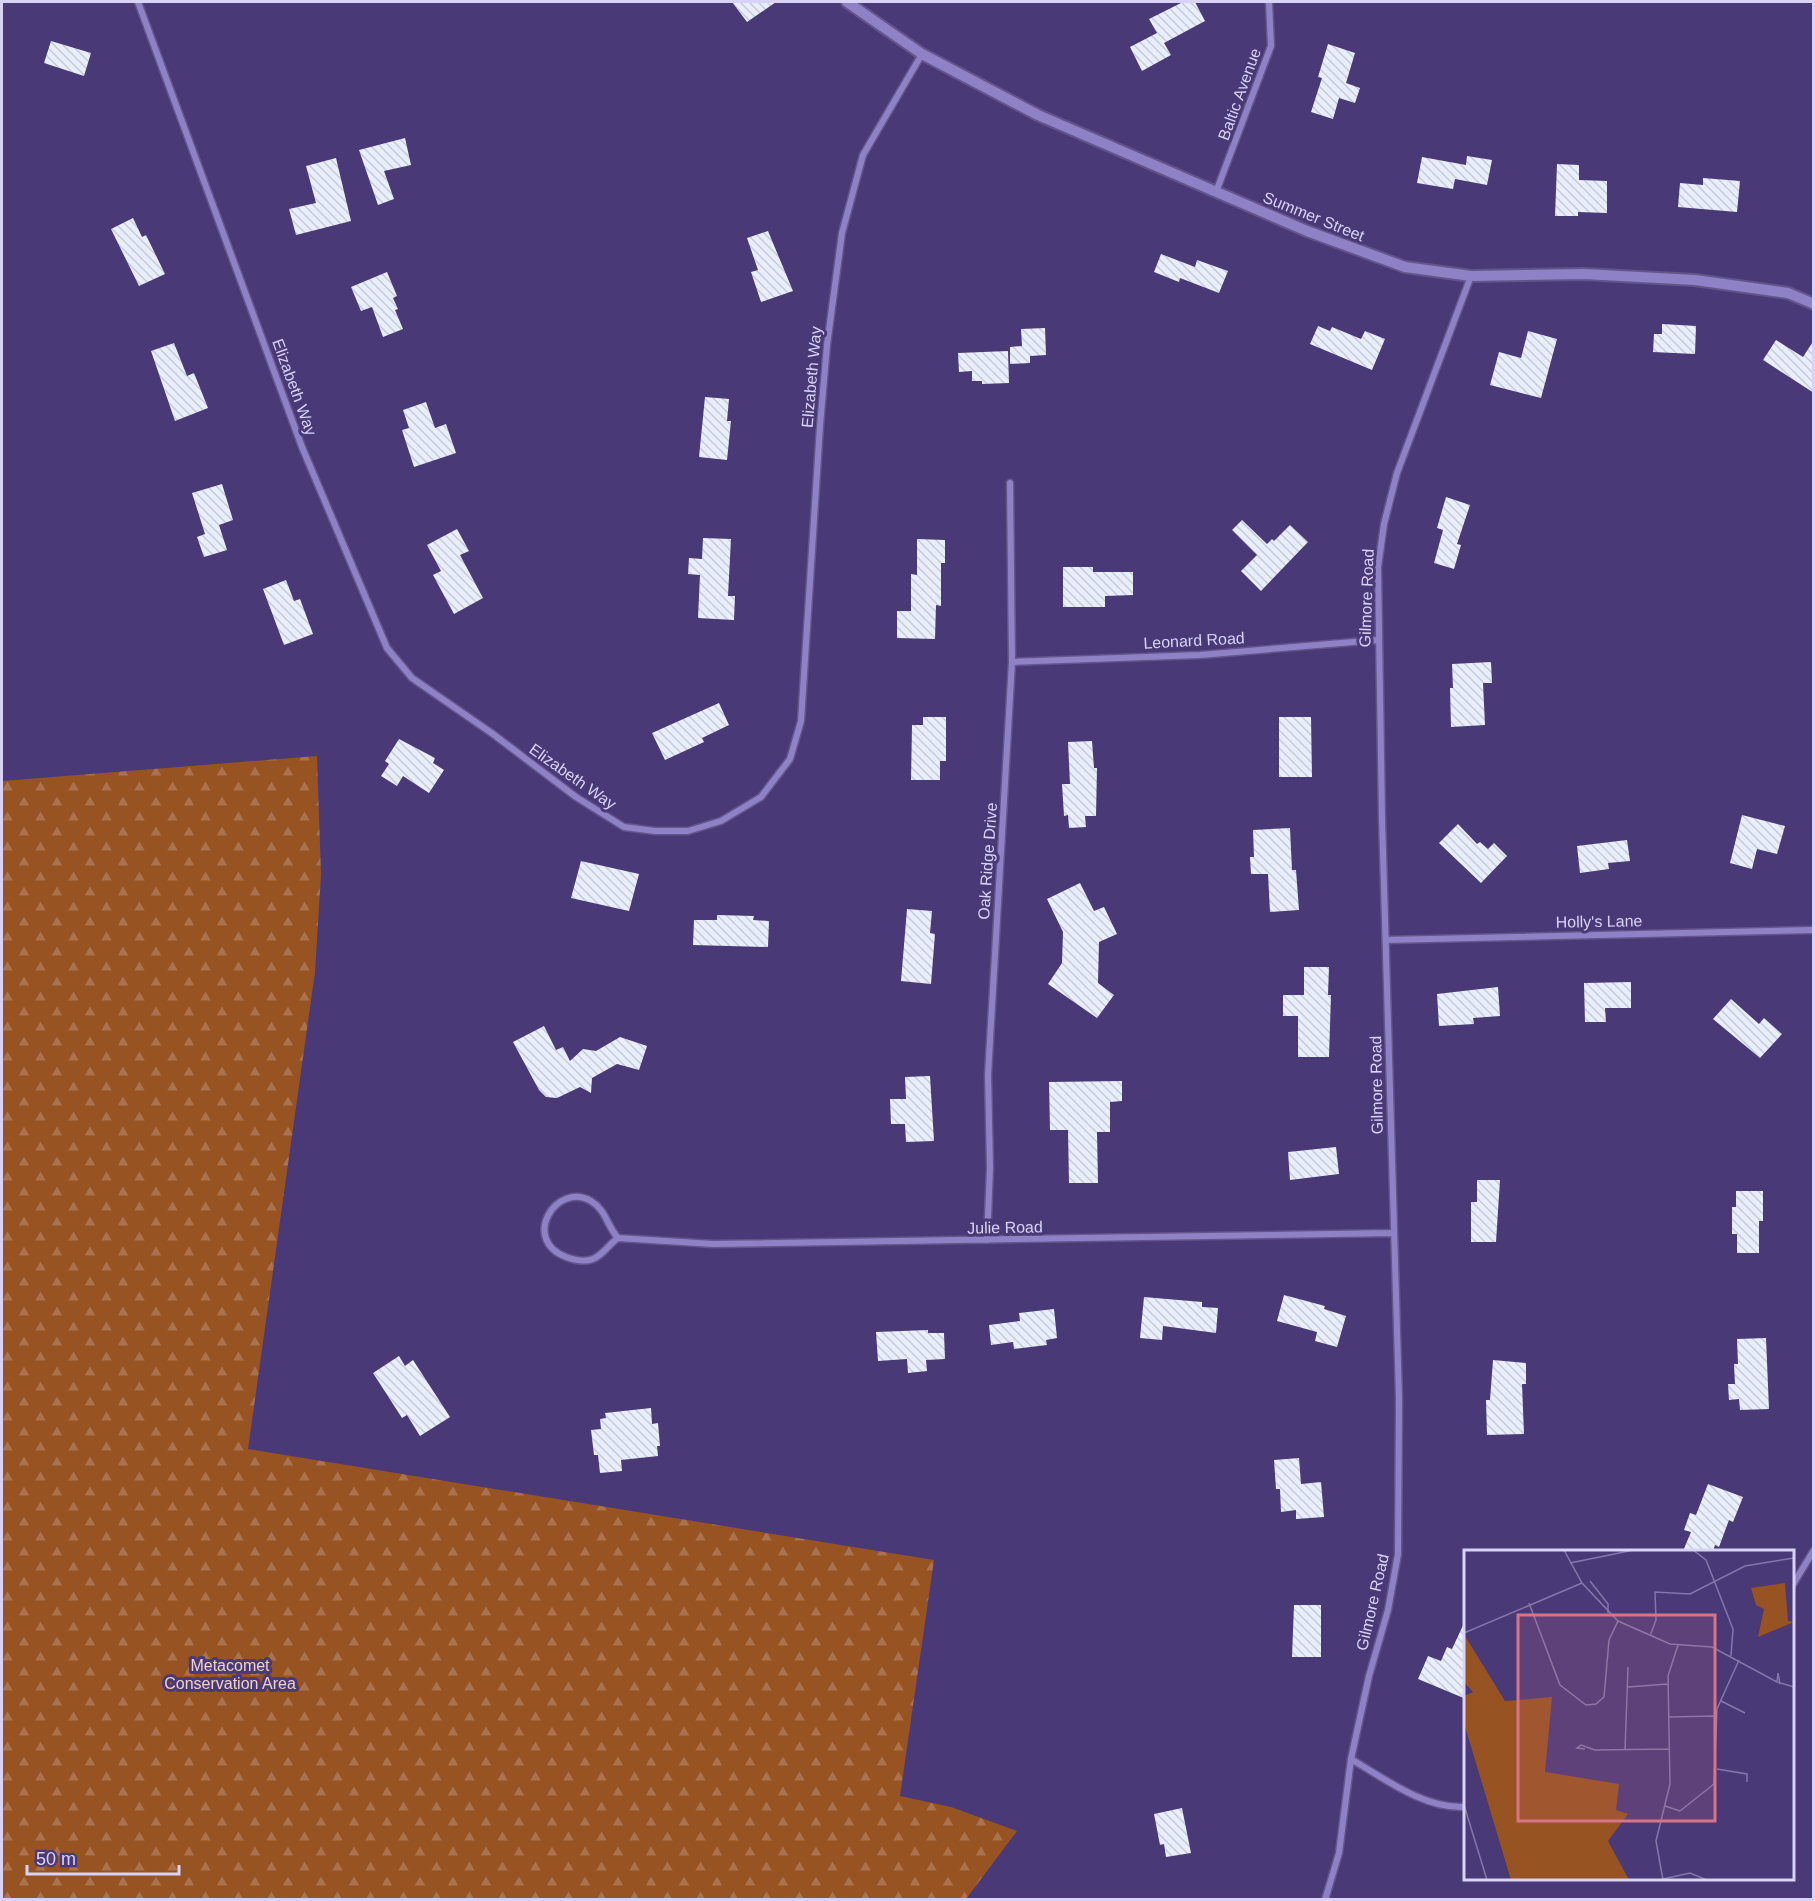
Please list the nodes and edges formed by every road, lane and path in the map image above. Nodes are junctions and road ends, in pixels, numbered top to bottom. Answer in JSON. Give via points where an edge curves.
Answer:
{"nodes":[{"id":1,"x":138,"y":2,"type":"edge"},
{"id":2,"x":847,"y":2,"type":"edge"},
{"id":3,"x":1269,"y":2,"type":"edge"},
{"id":4,"x":922,"y":54,"type":"junction"},
{"id":5,"x":1216,"y":192,"type":"junction"},
{"id":6,"x":1471,"y":276,"type":"junction"},
{"id":7,"x":1814,"y":304,"type":"edge"},
{"id":8,"x":1010,"y":483,"type":"dead end"},
{"id":9,"x":1377,"y":640,"type":"junction"},
{"id":10,"x":1012,"y":662,"type":"junction"},
{"id":11,"x":1814,"y":930,"type":"edge"},
{"id":12,"x":1386,"y":940,"type":"junction"},
{"id":13,"x":1393,"y":1233,"type":"junction"},
{"id":14,"x":618,"y":1238,"type":"junction"},
{"id":15,"x":987,"y":1240,"type":"junction"},
{"id":16,"x":1814,"y":1550,"type":"edge"},
{"id":17,"x":1794,"y":1583,"type":"edge"},
{"id":18,"x":1351,"y":1759,"type":"junction"},
{"id":19,"x":1464,"y":1808,"type":"edge"},
{"id":20,"x":1325,"y":1899,"type":"edge"}],
"edges":[{"from":1,"to":4,"type":"street","name":"Elizabeth Way","via":[[302,447],[387,648],[412,678],[576,797],[624,827],[655,831],[688,831],[721,821],[761,797],[790,759],[801,721],[820,426],[842,233],[863,155]]},
{"from":2,"to":4,"type":"street","name":"Summer Street"},
{"from":3,"to":5,"type":"street","name":"Baltic Avenue","via":[[1271,46]]},
{"from":4,"to":5,"type":"street","name":"Summer Street","via":[[1038,114]]},
{"from":5,"to":6,"type":"street","name":"Summer Street","via":[[1405,267]]},
{"from":6,"to":7,"type":"street","name":"Summer Street","via":[[1584,274],[1695,280],[1788,293]]},
{"from":6,"to":9,"type":"street","name":"Gilmore Road","via":[[1397,474],[1378,567]]},
{"from":8,"to":10,"type":"street","name":"Oak Ridge Drive"},
{"from":9,"to":10,"type":"street","name":"Leonard Road","via":[[1200,655]]},
{"from":9,"to":12,"type":"street","name":"Gilmore Road"},
{"from":10,"to":15,"type":"street","name":"Oak Ridge Drive","via":[[988,1075]]},
{"from":11,"to":12,"type":"street","name":"Holly's Lane"},
{"from":12,"to":13,"type":"street","name":"Gilmore Road"},
{"from":13,"to":15,"type":"street","name":"Julie Road"},
{"from":13,"to":18,"type":"street","name":"Gilmore Road","via":[[1399,1398],[1398,1554]]},
{"from":14,"to":14,"type":"street","via":[[595,1258],[577,1260],[552,1247],[544,1227],[554,1207],[580,1198],[603,1211]]},
{"from":14,"to":15,"type":"street","name":"Julie Road","via":[[713,1244]]},
{"from":16,"to":17,"type":"street"},
{"from":18,"to":19,"type":"street","via":[[1411,1794]]},
{"from":18,"to":20,"type":"street","name":"Gilmore Road","via":[[1340,1853]]}]}
